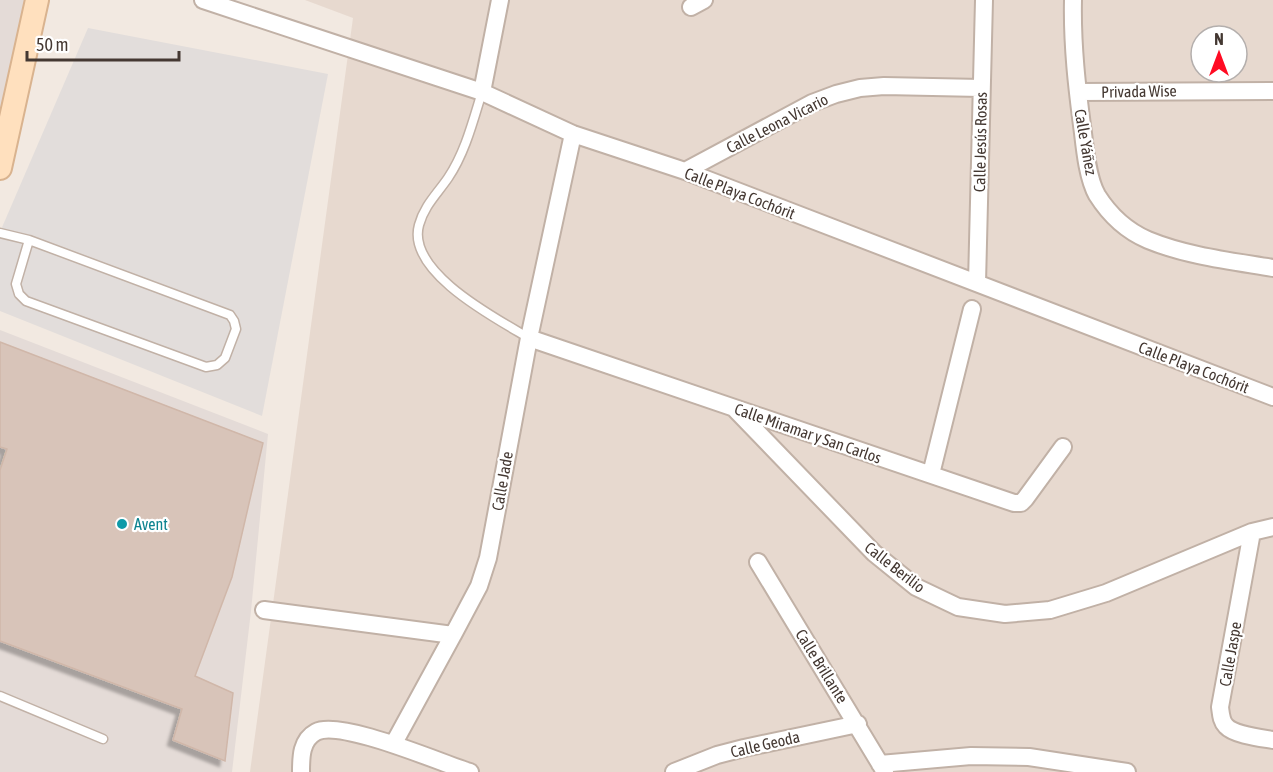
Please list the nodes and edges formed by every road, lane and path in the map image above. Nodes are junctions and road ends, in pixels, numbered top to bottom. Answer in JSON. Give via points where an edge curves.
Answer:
{"nodes":[{"id":1,"x":37,"y":0,"type":"edge"},
{"id":2,"x":203,"y":0,"type":"edge"},
{"id":3,"x":500,"y":0,"type":"edge"},
{"id":4,"x":984,"y":0,"type":"edge"},
{"id":5,"x":1073,"y":0,"type":"edge"},
{"id":6,"x":981,"y":88,"type":"junction"},
{"id":7,"x":1273,"y":91,"type":"edge"},
{"id":8,"x":482,"y":92,"type":"junction"},
{"id":9,"x":1078,"y":92,"type":"junction"},
{"id":10,"x":573,"y":134,"type":"junction"},
{"id":11,"x":0,"y":168,"type":"edge"},
{"id":12,"x":685,"y":171,"type":"junction"},
{"id":13,"x":0,"y":233,"type":"edge"},
{"id":14,"x":29,"y":240,"type":"junction"},
{"id":15,"x":1273,"y":268,"type":"edge"},
{"id":16,"x":978,"y":283,"type":"junction"},
{"id":17,"x":972,"y":309,"type":"dead end"},
{"id":18,"x":529,"y":338,"type":"junction"},
{"id":19,"x":1273,"y":397,"type":"edge"},
{"id":20,"x":734,"y":408,"type":"junction"},
{"id":21,"x":1063,"y":447,"type":"dead end"},
{"id":22,"x":931,"y":474,"type":"junction"},
{"id":23,"x":1273,"y":527,"type":"edge"},
{"id":24,"x":1252,"y":532,"type":"junction"},
{"id":25,"x":758,"y":562,"type":"dead end"},
{"id":26,"x":264,"y":610,"type":"dead end"},
{"id":27,"x":453,"y":635,"type":"junction"},
{"id":28,"x":0,"y":696,"type":"edge"},
{"id":29,"x":858,"y":724,"type":"junction"},
{"id":30,"x":103,"y":739,"type":"dead end"},
{"id":31,"x":1273,"y":740,"type":"edge"},
{"id":32,"x":393,"y":743,"type":"junction"},
{"id":33,"x":882,"y":768,"type":"edge"},
{"id":34,"x":301,"y":772,"type":"edge"},
{"id":35,"x":470,"y":772,"type":"edge"},
{"id":36,"x":674,"y":772,"type":"edge"},
{"id":37,"x":1127,"y":772,"type":"edge"}],
"edges":[{"from":1,"to":11,"type":"street"},
{"from":2,"to":8,"type":"street","name":"Calle Playa Cochórit"},
{"from":3,"to":8,"type":"street"},
{"from":4,"to":6,"type":"street","name":"Calle Jesús Rosas"},
{"from":5,"to":9,"type":"street","name":"Calle Yáñez"},
{"from":6,"to":12,"type":"street","name":"Calle Leona Vicario","via":[[884,86],[836,94]]},
{"from":6,"to":16,"type":"street","name":"Calle Jesús Rosas"},
{"from":7,"to":9,"type":"street","name":"Privada Wise"},
{"from":8,"to":10,"type":"street","name":"Calle Playa Cochórit"},
{"from":8,"to":18,"type":"lane","via":[[459,157],[432,197],[418,227],[419,241],[430,267],[451,287]]},
{"from":9,"to":15,"type":"street","name":"Calle Yáñez","via":[[1086,157],[1096,193],[1118,222],[1146,240],[1194,254]]},
{"from":10,"to":12,"type":"street","name":"Calle Playa Cochórit"},
{"from":10,"to":18,"type":"street","name":"Calle Jade"},
{"from":12,"to":16,"type":"street","name":"Calle Playa Cochórit"},
{"from":13,"to":14,"type":"lane"},
{"from":14,"to":14,"type":"lane","via":[[16,284],[26,301],[206,367],[225,358],[236,329],[230,315]]},
{"from":16,"to":19,"type":"street","name":"Calle Playa Cochórit"},
{"from":17,"to":22,"type":"street"},
{"from":18,"to":20,"type":"street","name":"Calle Miramar y San Carlos"},
{"from":18,"to":27,"type":"street","name":"Calle Jade","via":[[488,558],[479,586]]},
{"from":20,"to":22,"type":"street","name":"Calle Miramar y San Carlos"},
{"from":20,"to":24,"type":"street","name":"Calle Berilio","via":[[874,553],[916,587],[958,607],[1005,615],[1050,610],[1106,593]]},
{"from":21,"to":22,"type":"street","name":"Calle Miramar y San Carlos","via":[[1021,503]]},
{"from":23,"to":24,"type":"street","name":"Calle Berilio"},
{"from":24,"to":31,"type":"street","name":"Calle Jaspe","via":[[1220,707],[1226,726],[1234,731]]},
{"from":25,"to":29,"type":"street","name":"Calle Brillante"},
{"from":26,"to":27,"type":"street"},
{"from":27,"to":32,"type":"street","name":"Calle Jade"},
{"from":28,"to":30,"type":"lane"},
{"from":29,"to":33,"type":"street","name":"Calle Brillante"},
{"from":29,"to":36,"type":"street","name":"Calle Geoda","via":[[717,755]]},
{"from":32,"to":34,"type":"street","via":[[327,728],[308,738]]},
{"from":32,"to":35,"type":"street"},
{"from":33,"to":37,"type":"street","via":[[971,756],[1029,757]]}]}
